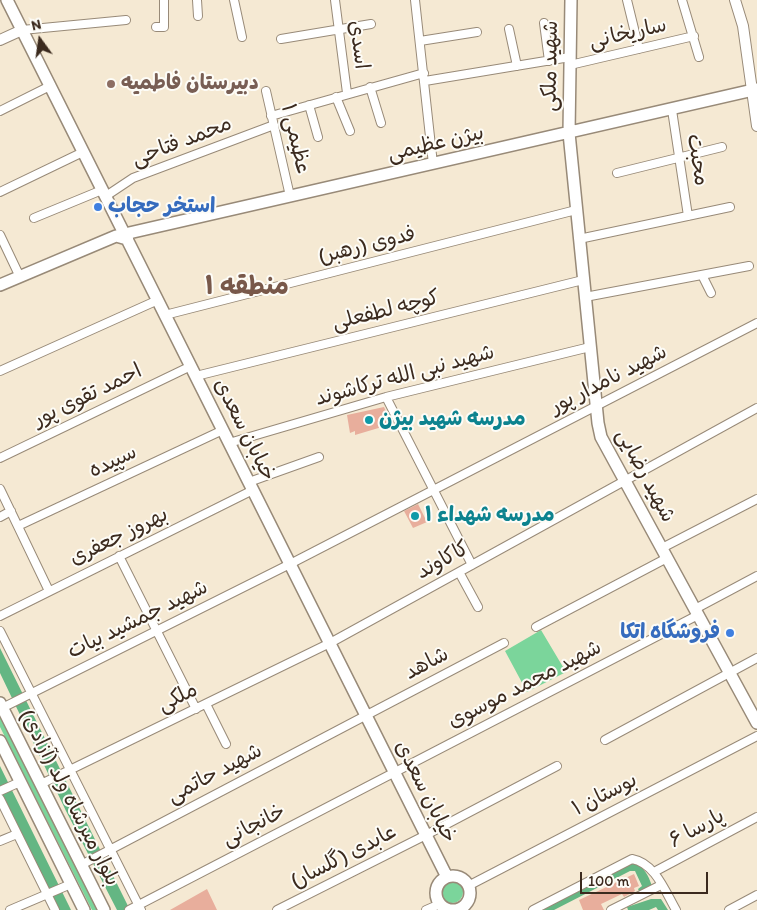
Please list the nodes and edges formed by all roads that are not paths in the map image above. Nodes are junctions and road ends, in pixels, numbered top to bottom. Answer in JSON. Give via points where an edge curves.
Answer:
{"nodes":[{"id":1,"x":7,"y":0,"type":"edge"},
{"id":2,"x":164,"y":0,"type":"edge"},
{"id":3,"x":197,"y":0,"type":"edge"},
{"id":4,"x":234,"y":0,"type":"edge"},
{"id":5,"x":335,"y":0,"type":"edge"},
{"id":6,"x":415,"y":0,"type":"edge"},
{"id":7,"x":571,"y":0,"type":"edge"},
{"id":8,"x":627,"y":0,"type":"edge"},
{"id":9,"x":682,"y":0,"type":"edge"},
{"id":10,"x":735,"y":0,"type":"edge"},
{"id":11,"x":198,"y":16,"type":"dead end"},
{"id":12,"x":126,"y":20,"type":"dead end"},
{"id":13,"x":544,"y":23,"type":"dead end"},
{"id":14,"x":371,"y":24,"type":"dead end"},
{"id":15,"x":156,"y":27,"type":"dead end"},
{"id":16,"x":339,"y":28,"type":"junction"},
{"id":17,"x":509,"y":29,"type":"dead end"},
{"id":18,"x":22,"y":30,"type":"junction"},
{"id":19,"x":477,"y":32,"type":"dead end"},
{"id":20,"x":694,"y":36,"type":"junction"},
{"id":21,"x":242,"y":37,"type":"dead end"},
{"id":22,"x":281,"y":39,"type":"dead end"},
{"id":23,"x":0,"y":40,"type":"edge"},
{"id":24,"x":420,"y":41,"type":"junction"},
{"id":25,"x":639,"y":49,"type":"junction"},
{"id":26,"x":699,"y":57,"type":"dead end"},
{"id":27,"x":549,"y":60,"type":"junction"},
{"id":28,"x":570,"y":61,"type":"junction"},
{"id":29,"x":516,"y":66,"type":"junction"},
{"id":30,"x":424,"y":73,"type":"junction"},
{"id":31,"x":425,"y":82,"type":"junction"},
{"id":32,"x":50,"y":86,"type":"junction"},
{"id":33,"x":370,"y":87,"type":"junction"},
{"id":34,"x":755,"y":90,"type":"edge"},
{"id":35,"x":266,"y":91,"type":"dead end"},
{"id":36,"x":347,"y":94,"type":"junction"},
{"id":37,"x":336,"y":96,"type":"junction"},
{"id":38,"x":309,"y":104,"type":"junction"},
{"id":39,"x":672,"y":110,"type":"junction"},
{"id":40,"x":0,"y":111,"type":"edge"},
{"id":41,"x":271,"y":116,"type":"junction"},
{"id":42,"x":381,"y":123,"type":"dead end"},
{"id":43,"x":274,"y":125,"type":"junction"},
{"id":44,"x":757,"y":126,"type":"edge"},
{"id":45,"x":350,"y":131,"type":"dead end"},
{"id":46,"x":569,"y":133,"type":"junction"},
{"id":47,"x":318,"y":137,"type":"dead end"},
{"id":48,"x":722,"y":147,"type":"dead end"},
{"id":49,"x":83,"y":152,"type":"junction"},
{"id":50,"x":679,"y":158,"type":"junction"},
{"id":51,"x":433,"y":164,"type":"junction"},
{"id":52,"x":617,"y":173,"type":"dead end"},
{"id":53,"x":0,"y":192,"type":"edge"},
{"id":54,"x":104,"y":193,"type":"junction"},
{"id":55,"x":290,"y":196,"type":"junction"},
{"id":56,"x":730,"y":207,"type":"dead end"},
{"id":57,"x":576,"y":210,"type":"junction"},
{"id":58,"x":688,"y":216,"type":"junction"},
{"id":59,"x":34,"y":218,"type":"dead end"},
{"id":60,"x":0,"y":235,"type":"edge"},
{"id":61,"x":127,"y":239,"type":"junction"},
{"id":62,"x":579,"y":239,"type":"junction"},
{"id":63,"x":749,"y":266,"type":"dead end"},
{"id":64,"x":702,"y":275,"type":"junction"},
{"id":65,"x":20,"y":277,"type":"junction"},
{"id":66,"x":583,"y":280,"type":"junction"},
{"id":67,"x":0,"y":285,"type":"edge"},
{"id":68,"x":711,"y":293,"type":"dead end"},
{"id":69,"x":585,"y":297,"type":"junction"},
{"id":70,"x":158,"y":300,"type":"junction"},
{"id":71,"x":166,"y":315,"type":"junction"},
{"id":72,"x":757,"y":323,"type":"edge"},
{"id":73,"x":590,"y":347,"type":"junction"},
{"id":74,"x":0,"y":371,"type":"edge"},
{"id":75,"x":194,"y":371,"type":"junction"},
{"id":76,"x":386,"y":397,"type":"junction"},
{"id":77,"x":596,"y":406,"type":"junction"},
{"id":78,"x":757,"y":408,"type":"edge"},
{"id":79,"x":223,"y":430,"type":"junction"},
{"id":80,"x":229,"y":443,"type":"junction"},
{"id":81,"x":319,"y":457,"type":"dead end"},
{"id":82,"x":0,"y":458,"type":"edge"},
{"id":83,"x":625,"y":480,"type":"junction"},
{"id":84,"x":251,"y":486,"type":"junction"},
{"id":85,"x":0,"y":489,"type":"edge"},
{"id":86,"x":434,"y":490,"type":"junction"},
{"id":87,"x":757,"y":499,"type":"edge"},
{"id":88,"x":11,"y":512,"type":"junction"},
{"id":89,"x":0,"y":516,"type":"edge"},
{"id":90,"x":18,"y":526,"type":"junction"},
{"id":91,"x":665,"y":553,"type":"junction"},
{"id":92,"x":119,"y":556,"type":"junction"},
{"id":93,"x":290,"y":564,"type":"junction"},
{"id":94,"x":472,"y":565,"type":"junction"},
{"id":95,"x":459,"y":572,"type":"junction"},
{"id":96,"x":757,"y":576,"type":"edge"},
{"id":97,"x":49,"y":591,"type":"junction"},
{"id":98,"x":478,"y":607,"type":"dead end"},
{"id":99,"x":697,"y":612,"type":"junction"},
{"id":100,"x":0,"y":616,"type":"edge"},
{"id":101,"x":536,"y":627,"type":"dead end"},
{"id":102,"x":0,"y":631,"type":"edge"},
{"id":103,"x":157,"y":631,"type":"junction"},
{"id":104,"x":504,"y":643,"type":"dead end"},
{"id":105,"x":330,"y":644,"type":"junction"},
{"id":106,"x":757,"y":658,"type":"edge"},
{"id":107,"x":730,"y":673,"type":"junction"},
{"id":108,"x":31,"y":693,"type":"junction"},
{"id":109,"x":206,"y":704,"type":"junction"},
{"id":110,"x":1,"y":706,"type":"edge"},
{"id":111,"x":196,"y":709,"type":"junction"},
{"id":112,"x":366,"y":715,"type":"junction"},
{"id":113,"x":757,"y":723,"type":"edge"},
{"id":114,"x":757,"y":736,"type":"edge"},
{"id":115,"x":605,"y":740,"type":"dead end"},
{"id":116,"x":0,"y":741,"type":"edge"},
{"id":117,"x":226,"y":744,"type":"dead end"},
{"id":118,"x":557,"y":766,"type":"dead end"},
{"id":119,"x":71,"y":770,"type":"junction"},
{"id":120,"x":394,"y":772,"type":"junction"},
{"id":121,"x":20,"y":782,"type":"junction"},
{"id":122,"x":41,"y":784,"type":"junction"},
{"id":123,"x":0,"y":791,"type":"edge"},
{"id":124,"x":0,"y":799,"type":"edge"},
{"id":125,"x":757,"y":817,"type":"edge"},
{"id":126,"x":17,"y":834,"type":"junction"},
{"id":127,"x":426,"y":835,"type":"junction"},
{"id":128,"x":0,"y":841,"type":"edge"},
{"id":129,"x":110,"y":850,"type":"junction"},
{"id":130,"x":81,"y":864,"type":"junction"},
{"id":131,"x":654,"y":872,"type":"junction"},
{"id":132,"x":447,"y":877,"type":"junction"},
{"id":133,"x":71,"y":884,"type":"junction"},
{"id":134,"x":661,"y":884,"type":"junction"},
{"id":135,"x":468,"y":886,"type":"junction"},
{"id":136,"x":47,"y":894,"type":"junction"},
{"id":137,"x":757,"y":895,"type":"edge"},
{"id":138,"x":440,"y":904,"type":"junction"},
{"id":139,"x":140,"y":907,"type":"edge"},
{"id":140,"x":459,"y":909,"type":"edge"},
{"id":141,"x":10,"y":910,"type":"edge"},
{"id":142,"x":55,"y":910,"type":"edge"},
{"id":143,"x":84,"y":910,"type":"edge"},
{"id":144,"x":104,"y":910,"type":"edge"},
{"id":145,"x":129,"y":910,"type":"edge"},
{"id":146,"x":278,"y":910,"type":"edge"},
{"id":147,"x":426,"y":910,"type":"edge"},
{"id":148,"x":533,"y":910,"type":"edge"},
{"id":149,"x":610,"y":910,"type":"edge"},
{"id":150,"x":676,"y":910,"type":"edge"},
{"id":151,"x":729,"y":910,"type":"edge"}],
"edges":[{"from":1,"to":18,"type":"main road","name":"خیابان سعدی"},
{"from":2,"to":15,"type":"street","via":[[164,26]]},
{"from":3,"to":11,"type":"street"},
{"from":4,"to":21,"type":"street"},
{"from":5,"to":16,"type":"street","name":"اسدی"},
{"from":6,"to":24,"type":"street"},
{"from":7,"to":28,"type":"main road","name":"شهید ملکی"},
{"from":8,"to":25,"type":"street"},
{"from":9,"to":20,"type":"street"},
{"from":10,"to":34,"type":"street"},
{"from":12,"to":18,"type":"street"},
{"from":13,"to":27,"type":"street"},
{"from":14,"to":16,"type":"street"},
{"from":16,"to":22,"type":"street"},
{"from":16,"to":36,"type":"street","name":"اسدی"},
{"from":17,"to":29,"type":"street"},
{"from":18,"to":23,"type":"street"},
{"from":18,"to":32,"type":"main road","name":"خیابان سعدی"},
{"from":19,"to":24,"type":"street"},
{"from":20,"to":25,"type":"street","name":"ساریخانی"},
{"from":20,"to":26,"type":"street"},
{"from":24,"to":30,"type":"street"},
{"from":25,"to":28,"type":"street","name":"ساریخانی"},
{"from":27,"to":28,"type":"street","name":"ساریخانی"},
{"from":27,"to":29,"type":"street","name":"ساریخانی"},
{"from":28,"to":46,"type":"main road","name":"شهید ملکی"},
{"from":29,"to":31,"type":"street","name":"ساریخانی"},
{"from":30,"to":31,"type":"street"},
{"from":30,"to":33,"type":"street"},
{"from":31,"to":51,"type":"street"},
{"from":32,"to":40,"type":"street"},
{"from":32,"to":49,"type":"main road","name":"خیابان سعدی"},
{"from":33,"to":36,"type":"street"},
{"from":33,"to":42,"type":"street"},
{"from":34,"to":39,"type":"main road","name":"بیژن عظیمی"},
{"from":34,"to":44,"type":"street"},
{"from":35,"to":41,"type":"street","name":"عظیمی ۱"},
{"from":36,"to":37,"type":"street"},
{"from":37,"to":38,"type":"street"},
{"from":37,"to":45,"type":"street"},
{"from":38,"to":41,"type":"street"},
{"from":38,"to":47,"type":"street"},
{"from":39,"to":46,"type":"main road","name":"بیژن عظیمی"},
{"from":39,"to":50,"type":"street","name":"محبت"},
{"from":41,"to":43,"type":"street","name":"عظیمی ۱"},
{"from":43,"to":54,"type":"street","name":"محمد فتاحی","via":[[133,178]]},
{"from":43,"to":55,"type":"street","name":"عظیمی ۱"},
{"from":46,"to":51,"type":"main road","name":"بیژن عظیمی"},
{"from":46,"to":57,"type":"main road","name":"شهید رضایی"},
{"from":48,"to":50,"type":"street"},
{"from":49,"to":53,"type":"street"},
{"from":49,"to":54,"type":"main road","name":"خیابان سعدی"},
{"from":50,"to":52,"type":"street"},
{"from":50,"to":58,"type":"street","name":"محبت"},
{"from":51,"to":55,"type":"main road","name":"بیژن عظیمی"},
{"from":54,"to":59,"type":"street","name":"محمد فتاحی"},
{"from":54,"to":61,"type":"main road","name":"خیابان سعدی"},
{"from":55,"to":61,"type":"main road","name":"بیژن عظیمی","via":[[129,233]]},
{"from":56,"to":58,"type":"street"},
{"from":57,"to":62,"type":"main road","name":"شهید رضایی"},
{"from":57,"to":71,"type":"street","name":"فدوی (رهبر)"},
{"from":58,"to":62,"type":"street"},
{"from":60,"to":65,"type":"street"},
{"from":61,"to":65,"type":"main road","via":[[116,236]]},
{"from":61,"to":70,"type":"main road","name":"خیابان سعدی"},
{"from":62,"to":66,"type":"main road","name":"شهید رضایی"},
{"from":63,"to":64,"type":"street"},
{"from":64,"to":68,"type":"street"},
{"from":64,"to":69,"type":"street"},
{"from":65,"to":67,"type":"main road"},
{"from":66,"to":69,"type":"main road","name":"شهید رضایی"},
{"from":66,"to":75,"type":"street","name":"کوچه لطفعلی"},
{"from":69,"to":73,"type":"main road","name":"شهید رضایی"},
{"from":70,"to":71,"type":"main road","name":"خیابان سعدی"},
{"from":70,"to":74,"type":"street"},
{"from":71,"to":75,"type":"main road","name":"خیابان سعدی"},
{"from":72,"to":77,"type":"street","name":"شهید نامدار پور"},
{"from":73,"to":76,"type":"street","name":"شهید نبی الله ترکاشوند"},
{"from":73,"to":77,"type":"main road","name":"شهید رضایی"},
{"from":75,"to":79,"type":"main road","name":"خیابان سعدی"},
{"from":75,"to":82,"type":"street","name":"احمد تقوی پور"},
{"from":76,"to":80,"type":"street","name":"شهید نبی الله ترکاشوند"},
{"from":76,"to":86,"type":"street"},
{"from":77,"to":83,"type":"main road","name":"شهید رضایی","via":[[601,437]]},
{"from":77,"to":86,"type":"street","name":"شهید نامدار پور"},
{"from":78,"to":83,"type":"street","name":"کاکاوند"},
{"from":79,"to":80,"type":"main road","name":"خیابان سعدی"},
{"from":79,"to":90,"type":"street","name":"سپیده"},
{"from":80,"to":84,"type":"main road","name":"خیابان سعدی"},
{"from":81,"to":84,"type":"street","name":"بهروز جعفری"},
{"from":83,"to":91,"type":"main road","name":"شهید رضایی"},
{"from":83,"to":94,"type":"street","name":"کاکاوند"},
{"from":84,"to":92,"type":"street","name":"بهروز جعفری"},
{"from":84,"to":93,"type":"main road","name":"خیابان سعدی"},
{"from":85,"to":88,"type":"street"},
{"from":86,"to":93,"type":"street","name":"شهید نامدار پور"},
{"from":86,"to":94,"type":"street"},
{"from":87,"to":91,"type":"street"},
{"from":88,"to":89,"type":"street"},
{"from":88,"to":90,"type":"street"},
{"from":90,"to":97,"type":"street"},
{"from":91,"to":99,"type":"main road","name":"شهید رضایی"},
{"from":91,"to":101,"type":"street"},
{"from":92,"to":97,"type":"street","name":"بهروز جعفری"},
{"from":92,"to":103,"type":"street"},
{"from":93,"to":103,"type":"street","name":"شهید جمشید بیات"},
{"from":93,"to":105,"type":"main road","name":"خیابان سعدی"},
{"from":94,"to":95,"type":"street","name":"کاکاوند"},
{"from":95,"to":98,"type":"street"},
{"from":95,"to":105,"type":"street","name":"کاکاوند"},
{"from":96,"to":99,"type":"street","name":"شهید محمد موسوی"},
{"from":97,"to":100,"type":"street","name":"بهروز جعفری"},
{"from":99,"to":107,"type":"main road","name":"شهید رضایی"},
{"from":99,"to":120,"type":"street","name":"شهید محمد موسوی"},
{"from":102,"to":108,"type":"street"},
{"from":103,"to":108,"type":"street","name":"شهید جمشید بیات"},
{"from":103,"to":111,"type":"street"},
{"from":104,"to":112,"type":"street","name":"شاهد"},
{"from":105,"to":109,"type":"street","name":"ملکی"},
{"from":105,"to":112,"type":"main road","name":"خیابان سعدی"},
{"from":106,"to":107,"type":"street"},
{"from":107,"to":113,"type":"main road","name":"شهید رضایی"},
{"from":107,"to":115,"type":"street"},
{"from":108,"to":110,"type":"street","name":"شهید جمشید بیات"},
{"from":108,"to":119,"type":"street"},
{"from":109,"to":111,"type":"street","name":"ملکی"},
{"from":109,"to":117,"type":"street"},
{"from":110,"to":122,"type":"main road","name":"بلوار میرشاه ولد (آزادی)"},
{"from":111,"to":119,"type":"street","name":"ملکی"},
{"from":112,"to":120,"type":"main road","name":"خیابان سعدی"},
{"from":112,"to":129,"type":"street","name":"شهید حاتمی"},
{"from":114,"to":135,"type":"street","name":"بوستان ۱"},
{"from":116,"to":121,"type":"main road","name":"بلوار میرشاه ولد (آزادی)"},
{"from":118,"to":127,"type":"street","name":"عابدی (گلسار)"},
{"from":119,"to":122,"type":"street","name":"ملکی"},
{"from":119,"to":129,"type":"street"},
{"from":120,"to":127,"type":"main road","name":"خیابان سعدی"},
{"from":120,"to":139,"type":"street","name":"خانجانی"},
{"from":121,"to":123,"type":"street"},
{"from":121,"to":133,"type":"main road","name":"بلوار میرشاه ولد (آزادی)"},
{"from":122,"to":130,"type":"main road","name":"بلوار میرشاه ولد (آزادی)"},
{"from":124,"to":126,"type":"street"},
{"from":125,"to":131,"type":"street","name":"پارسا ۶"},
{"from":126,"to":128,"type":"street"},
{"from":126,"to":136,"type":"street"},
{"from":127,"to":132,"type":"main road","name":"خیابان سعدی"},
{"from":127,"to":146,"type":"street","name":"عابدی (گلسار)"},
{"from":129,"to":130,"type":"street","name":"شهید حاتمی"},
{"from":129,"to":139,"type":"street"},
{"from":130,"to":144,"type":"main road","name":"بلوار میرشاه ولد (آزادی)"},
{"from":131,"to":134,"type":"street"},
{"from":131,"to":148,"type":"street","via":[[640,860],[632,859]]},
{"from":132,"to":135,"type":"main road","via":[[462,878]]},
{"from":132,"to":138,"type":"main road","via":[[436,888]]},
{"from":133,"to":136,"type":"street"},
{"from":133,"to":143,"type":"main road","name":"بلوار میرشاه ولد (آزادی)"},
{"from":134,"to":149,"type":"street"},
{"from":134,"to":150,"type":"street"},
{"from":135,"to":140,"type":"main road","via":[[470,897]]},
{"from":136,"to":141,"type":"street"},
{"from":136,"to":142,"type":"street"},
{"from":137,"to":151,"type":"street"},
{"from":138,"to":140,"type":"main road","via":[[448,909]]},
{"from":138,"to":147,"type":"street"},
{"from":139,"to":145,"type":"street","name":"خانجانی"}]}
